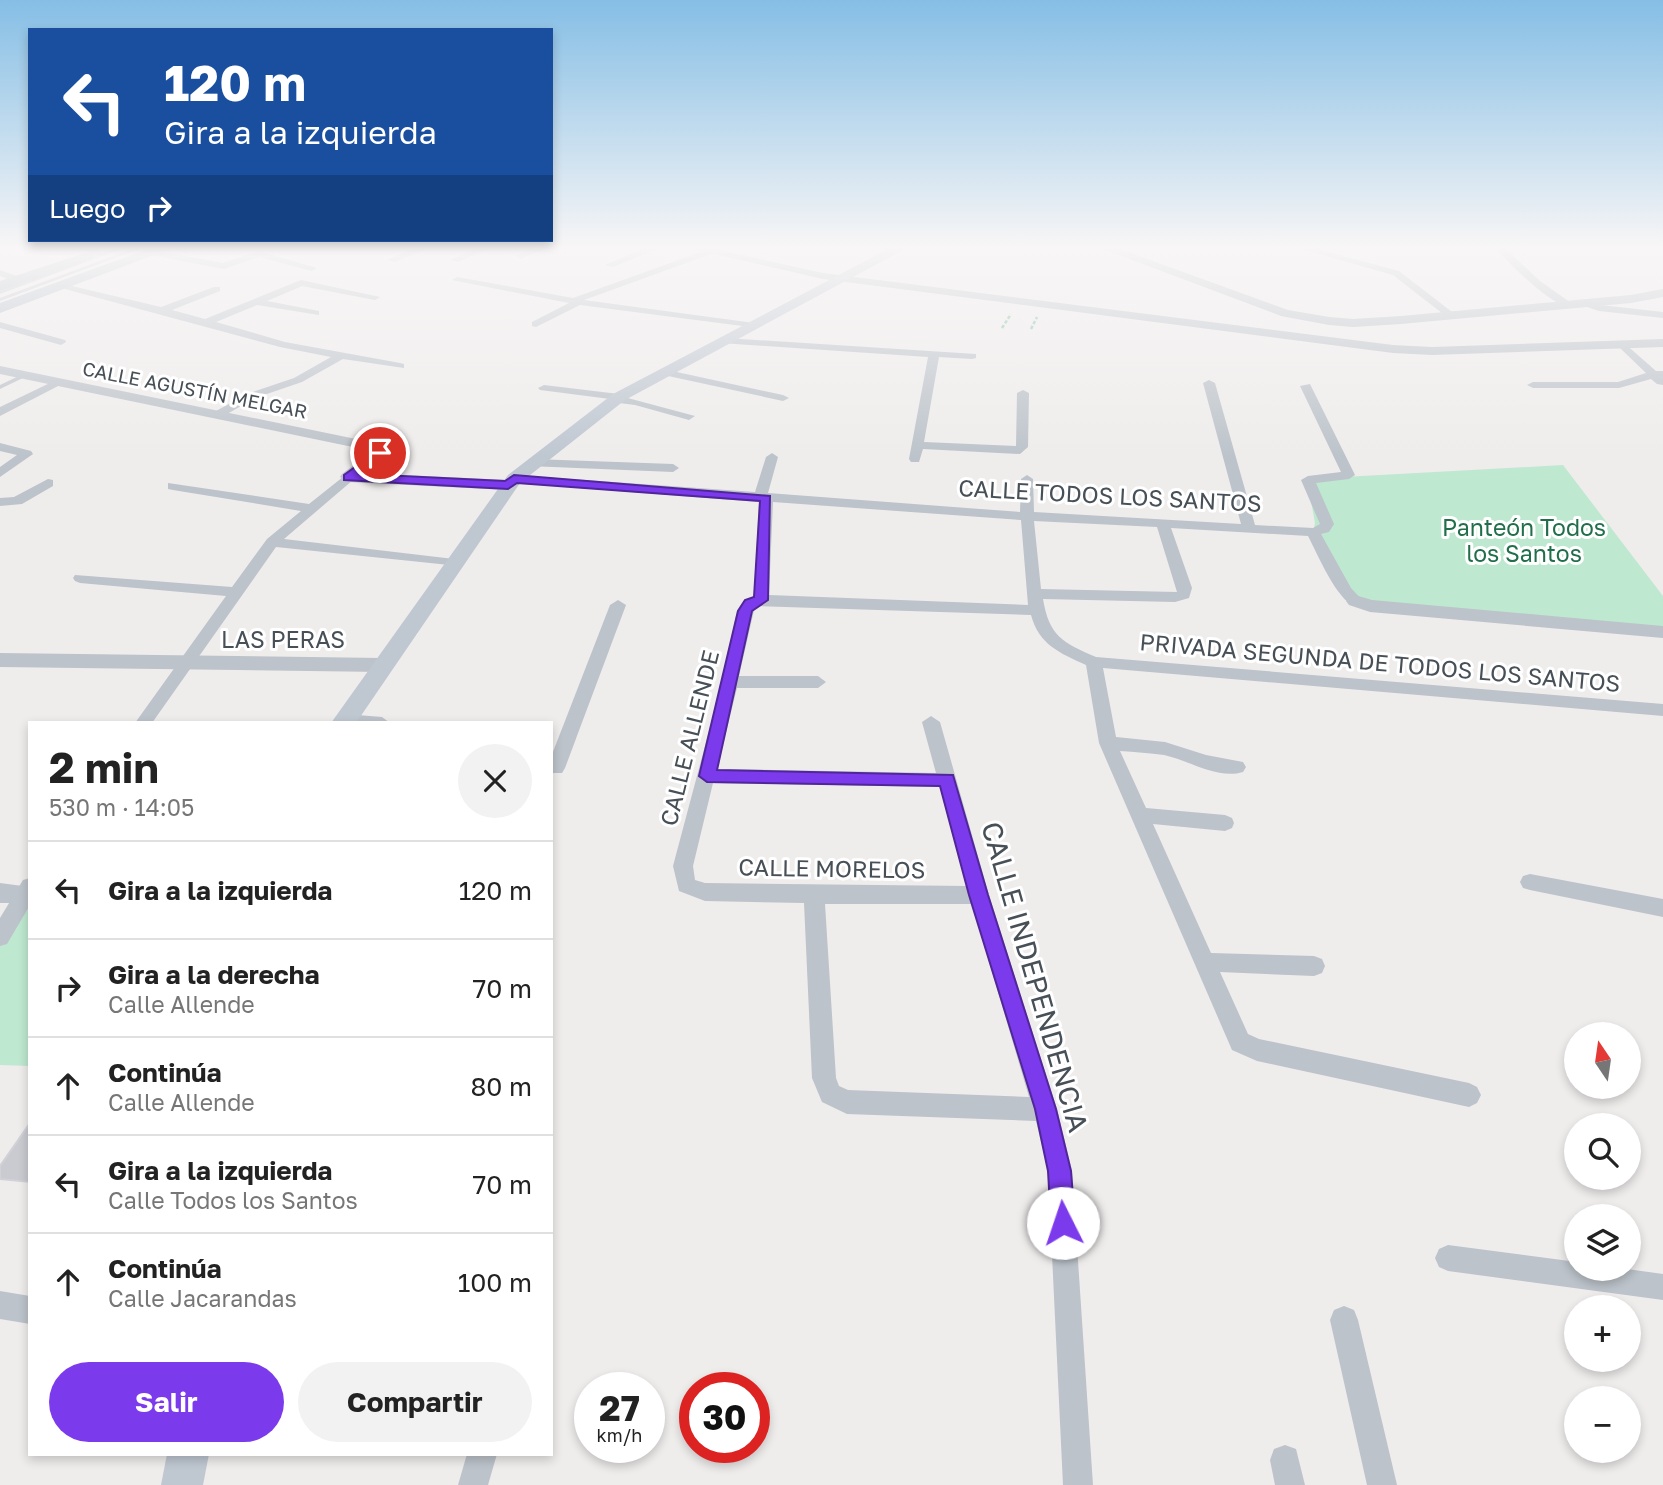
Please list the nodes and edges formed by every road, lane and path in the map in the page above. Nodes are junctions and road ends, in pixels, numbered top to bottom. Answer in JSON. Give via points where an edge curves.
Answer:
{"nodes":[{"id":1,"x":193,"y":318,"type":"edge"},
{"id":2,"x":215,"y":318,"type":"edge"},
{"id":3,"x":546,"y":318,"type":"edge"},
{"id":4,"x":699,"y":318,"type":"edge"},
{"id":5,"x":769,"y":318,"type":"edge"},
{"id":6,"x":1146,"y":318,"type":"edge"},
{"id":7,"x":1321,"y":318,"type":"edge"},
{"id":8,"x":1411,"y":318,"type":"edge"},
{"id":9,"x":207,"y":322,"type":"junction"},
{"id":10,"x":536,"y":324,"type":"dead end"},
{"id":11,"x":0,"y":325,"type":"edge"},
{"id":12,"x":754,"y":326,"type":"junction"},
{"id":13,"x":725,"y":341,"type":"junction"},
{"id":14,"x":61,"y":342,"type":"dead end"},
{"id":15,"x":1663,"y":343,"type":"edge"},
{"id":16,"x":1623,"y":345,"type":"junction"},
{"id":17,"x":934,"y":353,"type":"junction"},
{"id":18,"x":972,"y":356,"type":"dead end"},
{"id":19,"x":339,"y":357,"type":"junction"},
{"id":20,"x":400,"y":366,"type":"dead end"},
{"id":21,"x":0,"y":370,"type":"edge"},
{"id":22,"x":663,"y":372,"type":"junction"},
{"id":23,"x":1659,"y":374,"type":"edge"},
{"id":24,"x":25,"y":375,"type":"junction"},
{"id":25,"x":58,"y":383,"type":"junction"},
{"id":26,"x":1209,"y":383,"type":"dead end"},
{"id":27,"x":1663,"y":384,"type":"edge"},
{"id":28,"x":1533,"y":385,"type":"dead end"},
{"id":29,"x":1306,"y":386,"type":"dead end"},
{"id":30,"x":0,"y":387,"type":"edge"},
{"id":31,"x":544,"y":388,"type":"dead end"},
{"id":32,"x":1023,"y":393,"type":"dead end"},
{"id":33,"x":783,"y":398,"type":"dead end"},
{"id":34,"x":617,"y":399,"type":"junction"},
{"id":35,"x":0,"y":412,"type":"edge"},
{"id":36,"x":220,"y":414,"type":"junction"},
{"id":37,"x":689,"y":416,"type":"dead end"},
{"id":38,"x":918,"y":445,"type":"junction"},
{"id":39,"x":0,"y":447,"type":"edge"},
{"id":40,"x":772,"y":457,"type":"dead end"},
{"id":41,"x":915,"y":459,"type":"dead end"},
{"id":42,"x":533,"y":463,"type":"junction"},
{"id":43,"x":673,"y":468,"type":"dead end"},
{"id":44,"x":0,"y":473,"type":"edge"},
{"id":45,"x":348,"y":477,"type":"junction"},
{"id":46,"x":1027,"y":479,"type":"dead end"},
{"id":47,"x":511,"y":482,"type":"junction"},
{"id":48,"x":48,"y":483,"type":"dead end"},
{"id":49,"x":173,"y":486,"type":"dead end"},
{"id":50,"x":763,"y":498,"type":"junction"},
{"id":51,"x":0,"y":502,"type":"edge"},
{"id":52,"x":310,"y":508,"type":"junction"},
{"id":53,"x":1026,"y":516,"type":"junction"},
{"id":54,"x":1162,"y":523,"type":"junction"},
{"id":55,"x":1249,"y":528,"type":"junction"},
{"id":56,"x":1312,"y":532,"type":"junction"},
{"id":57,"x":272,"y":542,"type":"junction"},
{"id":58,"x":454,"y":563,"type":"junction"},
{"id":59,"x":80,"y":578,"type":"dead end"},
{"id":60,"x":237,"y":592,"type":"junction"},
{"id":61,"x":1355,"y":601,"type":"joint"},
{"id":62,"x":755,"y":602,"type":"junction"},
{"id":63,"x":1037,"y":602,"type":"junction"},
{"id":64,"x":618,"y":605,"type":"dead end"},
{"id":65,"x":1663,"y":632,"type":"edge"},
{"id":66,"x":0,"y":660,"type":"edge"},
{"id":67,"x":1094,"y":662,"type":"junction"},
{"id":68,"x":184,"y":664,"type":"junction"},
{"id":69,"x":382,"y":665,"type":"junction"},
{"id":70,"x":730,"y":682,"type":"junction"},
{"id":71,"x":818,"y":682,"type":"dead end"},
{"id":72,"x":1663,"y":710,"type":"edge"},
{"id":73,"x":144,"y":721,"type":"edge"},
{"id":74,"x":345,"y":721,"type":"edge"},
{"id":75,"x":930,"y":722,"type":"dead end"},
{"id":76,"x":560,"y":735,"type":"edge"},
{"id":77,"x":1108,"y":743,"type":"junction"},
{"id":78,"x":1237,"y":767,"type":"dead end"},
{"id":79,"x":556,"y":768,"type":"dead end"},
{"id":80,"x":707,"y":776,"type":"junction"},
{"id":81,"x":947,"y":780,"type":"junction"},
{"id":82,"x":1142,"y":815,"type":"junction"},
{"id":83,"x":1224,"y":823,"type":"dead end"},
{"id":84,"x":1530,"y":882,"type":"dead end"},
{"id":85,"x":687,"y":885,"type":"joint"},
{"id":86,"x":18,"y":892,"type":"edge"},
{"id":87,"x":814,"y":895,"type":"junction"},
{"id":88,"x":978,"y":895,"type":"junction"},
{"id":89,"x":1663,"y":908,"type":"edge"},
{"id":90,"x":0,"y":937,"type":"edge"},
{"id":91,"x":1206,"y":962,"type":"junction"},
{"id":92,"x":1314,"y":966,"type":"dead end"},
{"id":93,"x":1469,"y":1095,"type":"dead end"},
{"id":94,"x":1045,"y":1109,"type":"junction"},
{"id":95,"x":1448,"y":1258,"type":"dead end"},
{"id":96,"x":1663,"y":1286,"type":"edge"},
{"id":97,"x":0,"y":1305,"type":"edge"},
{"id":98,"x":28,"y":1310,"type":"edge"},
{"id":99,"x":1344,"y":1320,"type":"dead end"},
{"id":100,"x":188,"y":1456,"type":"edge"},
{"id":101,"x":481,"y":1456,"type":"edge"},
{"id":102,"x":182,"y":1485,"type":"edge"},
{"id":103,"x":473,"y":1485,"type":"edge"},
{"id":104,"x":1078,"y":1485,"type":"edge"},
{"id":105,"x":1382,"y":1485,"type":"edge"}],
"edges":[{"from":1,"to":9,"type":"street"},
{"from":2,"to":9,"type":"street"},
{"from":3,"to":10,"type":"street"},
{"from":4,"to":12,"type":"street"},
{"from":5,"to":12,"type":"main road"},
{"from":6,"to":16,"type":"street","via":[[1393,349]]},
{"from":7,"to":8,"type":"street","via":[[1353,323]]},
{"from":9,"to":19,"type":"street"},
{"from":11,"to":14,"type":"street"},
{"from":12,"to":13,"type":"main road"},
{"from":13,"to":17,"type":"street"},
{"from":13,"to":22,"type":"main road"},
{"from":15,"to":16,"type":"street"},
{"from":16,"to":23,"type":"street"},
{"from":17,"to":18,"type":"street"},
{"from":17,"to":38,"type":"street"},
{"from":19,"to":20,"type":"street"},
{"from":19,"to":36,"type":"street"},
{"from":21,"to":24,"type":"street","name":"CALLE AGUSTÍN MELGAR"},
{"from":22,"to":33,"type":"street"},
{"from":22,"to":34,"type":"main road"},
{"from":23,"to":27,"type":"street"},
{"from":23,"to":28,"type":"street","via":[[1619,385]]},
{"from":24,"to":25,"type":"street","name":"CALLE AGUSTÍN MELGAR"},
{"from":24,"to":30,"type":"lane"},
{"from":25,"to":35,"type":"street"},
{"from":25,"to":36,"type":"street","name":"CALLE AGUSTÍN MELGAR"},
{"from":26,"to":55,"type":"street"},
{"from":29,"to":56,"type":"street","via":[[1349,475],[1308,480],[1326,524]]},
{"from":31,"to":34,"type":"street"},
{"from":32,"to":38,"type":"street","via":[[1020,450]]},
{"from":34,"to":37,"type":"street"},
{"from":34,"to":42,"type":"main road"},
{"from":36,"to":45,"type":"street","name":"CALLE AGUSTÍN MELGAR","via":[[382,449]]},
{"from":38,"to":41,"type":"street"},
{"from":39,"to":44,"type":"street","via":[[27,454]]},
{"from":40,"to":50,"type":"street","name":"CALLE ALLENDE"},
{"from":42,"to":43,"type":"street"},
{"from":42,"to":47,"type":"main road"},
{"from":45,"to":47,"type":"street"},
{"from":45,"to":52,"type":"street"},
{"from":46,"to":53,"type":"street"},
{"from":47,"to":50,"type":"street","name":"CALLE TODOS LOS SANTOS"},
{"from":47,"to":58,"type":"main road"},
{"from":48,"to":51,"type":"street","via":[[17,501]]},
{"from":49,"to":52,"type":"street"},
{"from":50,"to":53,"type":"street","name":"CALLE TODOS LOS SANTOS"},
{"from":50,"to":62,"type":"street","name":"CALLE ALLENDE"},
{"from":52,"to":57,"type":"street"},
{"from":53,"to":54,"type":"street","name":"CALLE TODOS LOS SANTOS"},
{"from":53,"to":63,"type":"street"},
{"from":54,"to":55,"type":"street","name":"CALLE TODOS LOS SANTOS"},
{"from":54,"to":63,"type":"street","via":[[1184,595]]},
{"from":55,"to":56,"type":"street","name":"CALLE TODOS LOS SANTOS"},
{"from":56,"to":61,"type":"street"},
{"from":57,"to":58,"type":"street"},
{"from":57,"to":60,"type":"street"},
{"from":58,"to":69,"type":"main road"},
{"from":59,"to":60,"type":"street"},
{"from":60,"to":68,"type":"street"},
{"from":61,"to":65,"type":"street"},
{"from":62,"to":63,"type":"street"},
{"from":62,"to":70,"type":"street","name":"CALLE ALLENDE","via":[[745,611]]},
{"from":63,"to":67,"type":"street","via":[[1040,623],[1050,638]]},
{"from":64,"to":76,"type":"street"},
{"from":66,"to":68,"type":"street","name":"LAS PERAS"},
{"from":67,"to":72,"type":"street","name":"PRIVADA SEGUNDA DE TODOS LOS SANTOS"},
{"from":67,"to":77,"type":"street"},
{"from":68,"to":69,"type":"street","name":"LAS PERAS"},
{"from":68,"to":73,"type":"street"},
{"from":69,"to":74,"type":"main road"},
{"from":70,"to":71,"type":"street"},
{"from":70,"to":80,"type":"street","name":"CALLE ALLENDE"},
{"from":75,"to":81,"type":"street","name":"CALLE INDEPENDENCIA"},
{"from":76,"to":79,"type":"street"},
{"from":77,"to":78,"type":"street","via":[[1165,749]]},
{"from":77,"to":82,"type":"street"},
{"from":80,"to":81,"type":"street"},
{"from":80,"to":85,"type":"street","name":"CALLE ALLENDE","via":[[683,866]]},
{"from":81,"to":88,"type":"street","name":"CALLE INDEPENDENCIA"},
{"from":82,"to":83,"type":"street"},
{"from":82,"to":91,"type":"street"},
{"from":84,"to":89,"type":"street"},
{"from":85,"to":87,"type":"street","name":"CALLE MORELOS","via":[[705,892]]},
{"from":86,"to":90,"type":"street"},
{"from":87,"to":88,"type":"street","name":"CALLE MORELOS"},
{"from":87,"to":94,"type":"street","via":[[824,1078],[830,1094],[847,1102]]},
{"from":88,"to":94,"type":"street","name":"CALLE INDEPENDENCIA"},
{"from":91,"to":92,"type":"street"},
{"from":91,"to":93,"type":"street","via":[[1240,1042],[1257,1050]]},
{"from":94,"to":104,"type":"street","name":"CALLE INDEPENDENCIA","via":[[1060,1171]]},
{"from":95,"to":96,"type":"street"},
{"from":97,"to":98,"type":"street"},
{"from":99,"to":105,"type":"street"},
{"from":100,"to":102,"type":"main road"},
{"from":101,"to":103,"type":"street"}]}
